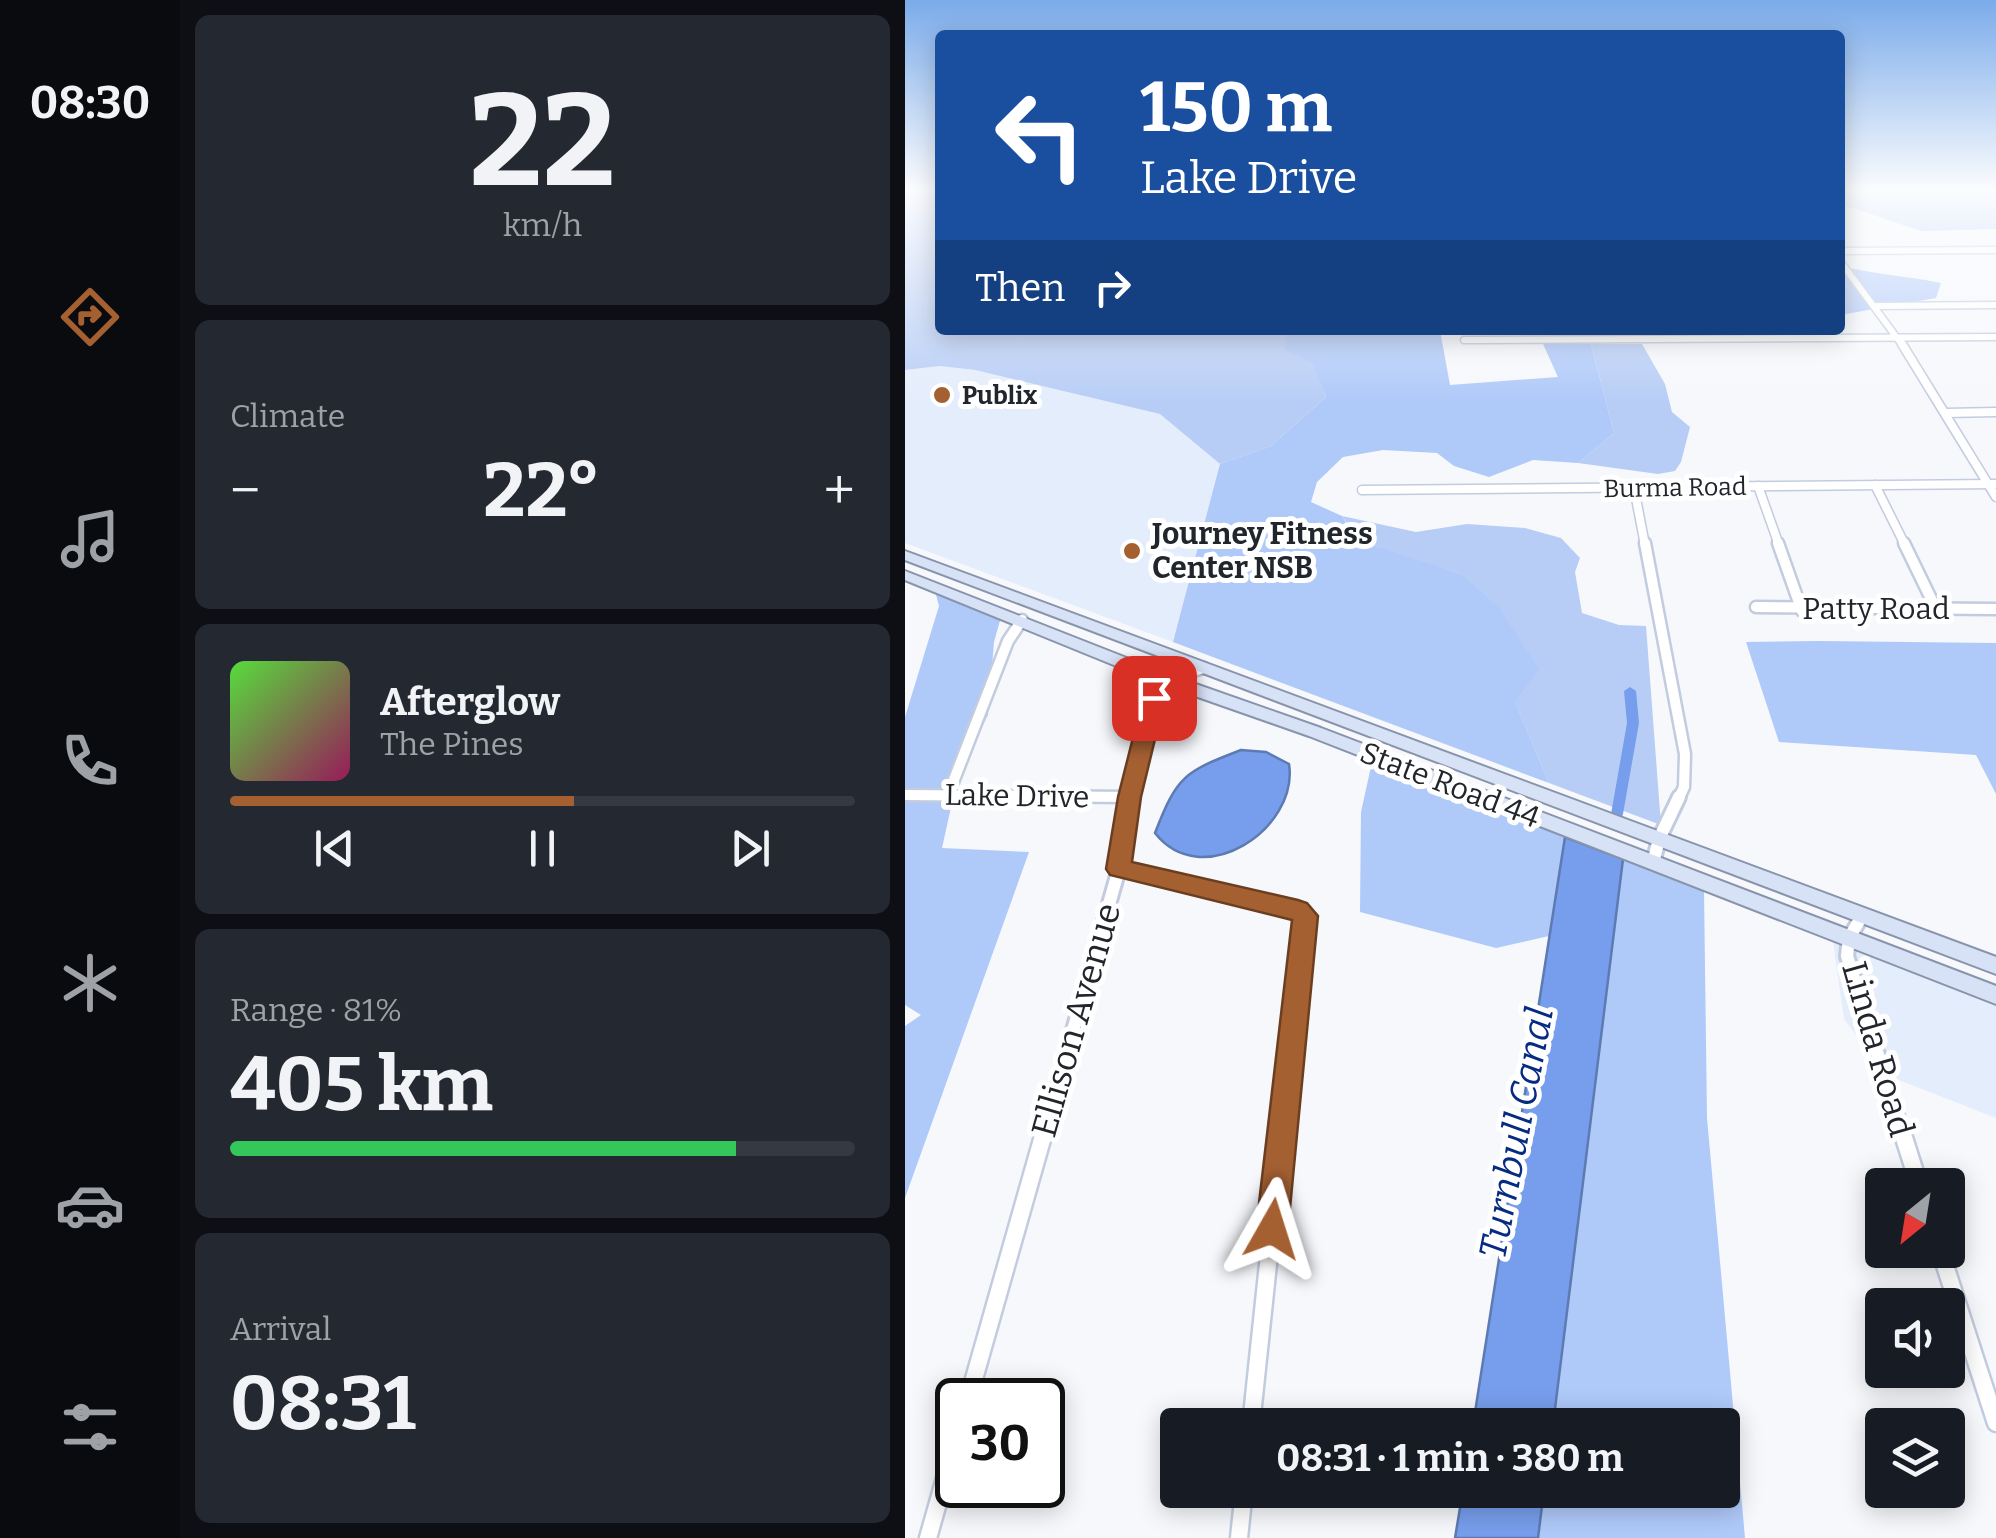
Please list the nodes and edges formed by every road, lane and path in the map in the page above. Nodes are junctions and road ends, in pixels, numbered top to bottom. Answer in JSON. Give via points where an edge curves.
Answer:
{"nodes":[{"id":1,"x":1845,"y":268,"type":"edge"},
{"id":2,"x":1996,"y":305,"type":"edge"},
{"id":3,"x":1877,"y":306,"type":"junction"},
{"id":4,"x":1548,"y":335,"type":"edge"},
{"id":5,"x":1711,"y":335,"type":"edge"},
{"id":6,"x":1782,"y":335,"type":"edge"},
{"id":7,"x":1996,"y":337,"type":"edge"},
{"id":8,"x":1898,"y":338,"type":"junction"},
{"id":9,"x":1464,"y":340,"type":"dead end"},
{"id":10,"x":1549,"y":340,"type":"junction"},
{"id":11,"x":1996,"y":412,"type":"edge"},
{"id":12,"x":1946,"y":413,"type":"junction"},
{"id":13,"x":1992,"y":484,"type":"edge"},
{"id":14,"x":1875,"y":485,"type":"junction"},
{"id":15,"x":1758,"y":486,"type":"junction"},
{"id":16,"x":1635,"y":488,"type":"junction"},
{"id":17,"x":1362,"y":490,"type":"dead end"},
{"id":18,"x":1996,"y":497,"type":"edge"},
{"id":19,"x":906,"y":556,"type":"edge"},
{"id":20,"x":905,"y":575,"type":"edge"},
{"id":21,"x":1756,"y":607,"type":"dead end"},
{"id":22,"x":1936,"y":609,"type":"junction"},
{"id":23,"x":1996,"y":609,"type":"edge"},
{"id":24,"x":1802,"y":610,"type":"junction"},
{"id":25,"x":1023,"y":620,"type":"junction"},
{"id":26,"x":1204,"y":668,"type":"junction"},
{"id":27,"x":1164,"y":678,"type":"junction"},
{"id":28,"x":1329,"y":714,"type":"junction"},
{"id":29,"x":1315,"y":732,"type":"junction"},
{"id":30,"x":905,"y":794,"type":"edge"},
{"id":31,"x":948,"y":795,"type":"junction"},
{"id":32,"x":1130,"y":797,"type":"junction"},
{"id":33,"x":1659,"y":839,"type":"junction"},
{"id":34,"x":1653,"y":863,"type":"junction"},
{"id":35,"x":1119,"y":869,"type":"junction"},
{"id":36,"x":1862,"y":916,"type":"junction"},
{"id":37,"x":1849,"y":938,"type":"junction"},
{"id":38,"x":1996,"y":966,"type":"edge"},
{"id":39,"x":1996,"y":994,"type":"edge"},
{"id":40,"x":1913,"y":1168,"type":"edge"},
{"id":41,"x":1946,"y":1268,"type":"edge"},
{"id":42,"x":974,"y":1378,"type":"edge"},
{"id":43,"x":1253,"y":1408,"type":"edge"},
{"id":44,"x":1996,"y":1423,"type":"edge"},
{"id":45,"x":937,"y":1508,"type":"edge"},
{"id":46,"x":1243,"y":1508,"type":"edge"},
{"id":47,"x":929,"y":1538,"type":"edge"},
{"id":48,"x":1239,"y":1538,"type":"edge"}],
"edges":[{"from":1,"to":3,"type":"street"},
{"from":2,"to":3,"type":"street"},
{"from":3,"to":8,"type":"street"},
{"from":4,"to":10,"type":"street"},
{"from":5,"to":10,"type":"street"},
{"from":6,"to":8,"type":"street"},
{"from":7,"to":8,"type":"street"},
{"from":8,"to":12,"type":"street"},
{"from":9,"to":10,"type":"street"},
{"from":11,"to":12,"type":"street"},
{"from":12,"to":13,"type":"street"},
{"from":13,"to":14,"type":"street","name":"Burma Road"},
{"from":13,"to":18,"type":"street"},
{"from":14,"to":15,"type":"street","name":"Burma Road"},
{"from":14,"to":22,"type":"street"},
{"from":15,"to":16,"type":"street","name":"Burma Road"},
{"from":15,"to":24,"type":"street"},
{"from":16,"to":17,"type":"street","name":"Burma Road"},
{"from":16,"to":33,"type":"street","via":[[1685,754],[1684,786]]},
{"from":19,"to":26,"type":"main road","name":"State Road 44"},
{"from":20,"to":25,"type":"main road","name":"State Road 44"},
{"from":21,"to":24,"type":"street","name":"Patty Road"},
{"from":22,"to":23,"type":"street","name":"Patty Road"},
{"from":22,"to":24,"type":"street","name":"Patty Road"},
{"from":25,"to":27,"type":"main road","name":"State Road 44"},
{"from":25,"to":31,"type":"street","via":[[1008,641]]},
{"from":26,"to":27,"type":"street"},
{"from":26,"to":28,"type":"main road","name":"State Road 44"},
{"from":27,"to":29,"type":"main road","name":"State Road 44"},
{"from":27,"to":32,"type":"street","name":"Ellison Avenue"},
{"from":28,"to":29,"type":"main road"},
{"from":28,"to":33,"type":"main road","name":"State Road 44"},
{"from":29,"to":34,"type":"main road","name":"State Road 44"},
{"from":30,"to":31,"type":"street","name":"Lake Drive"},
{"from":31,"to":32,"type":"street","name":"Lake Drive"},
{"from":32,"to":35,"type":"street","name":"Ellison Avenue"},
{"from":33,"to":34,"type":"street"},
{"from":33,"to":36,"type":"main road","name":"State Road 44"},
{"from":34,"to":37,"type":"main road","name":"State Road 44"},
{"from":35,"to":42,"type":"street","name":"Ellison Avenue"},
{"from":35,"to":43,"type":"street","via":[[1305,916]]},
{"from":36,"to":37,"type":"street","name":"Linda Road"},
{"from":36,"to":38,"type":"main road","name":"State Road 44"},
{"from":37,"to":39,"type":"main road","name":"State Road 44"},
{"from":37,"to":40,"type":"street","name":"Linda Road","via":[[1851,975]]},
{"from":41,"to":44,"type":"street"},
{"from":45,"to":47,"type":"street"},
{"from":46,"to":48,"type":"street"}]}
